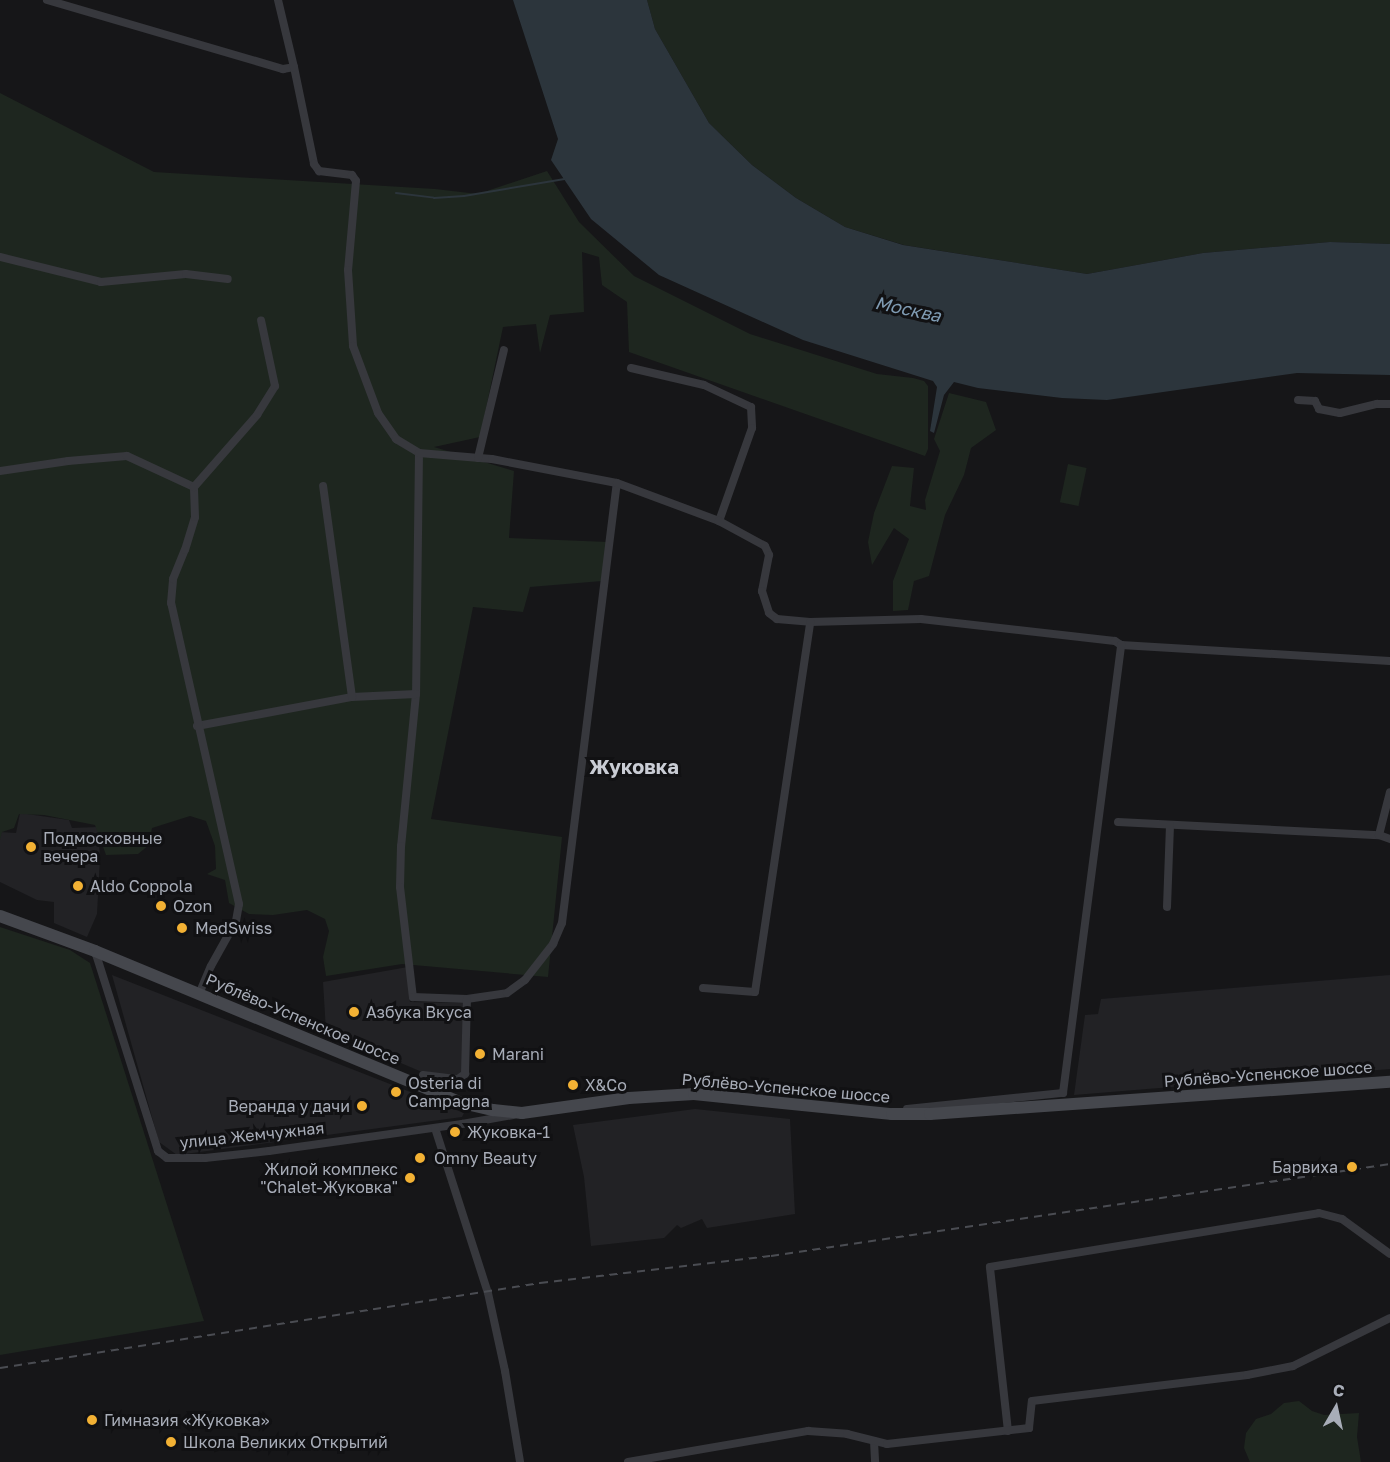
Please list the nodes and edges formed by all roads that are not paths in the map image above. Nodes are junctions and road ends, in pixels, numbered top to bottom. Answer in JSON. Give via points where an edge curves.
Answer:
{"nodes":[{"id":1,"x":47,"y":0,"type":"edge"},
{"id":2,"x":278,"y":0,"type":"edge"},
{"id":3,"x":294,"y":67,"type":"junction"},
{"id":4,"x":0,"y":257,"type":"edge"},
{"id":5,"x":228,"y":279,"type":"dead end"},
{"id":6,"x":261,"y":320,"type":"dead end"},
{"id":7,"x":504,"y":350,"type":"dead end"},
{"id":8,"x":631,"y":368,"type":"dead end"},
{"id":9,"x":1298,"y":400,"type":"dead end"},
{"id":10,"x":1390,"y":404,"type":"edge"},
{"id":11,"x":419,"y":453,"type":"junction"},
{"id":12,"x":478,"y":458,"type":"junction"},
{"id":13,"x":0,"y":471,"type":"edge"},
{"id":14,"x":617,"y":483,"type":"junction"},
{"id":15,"x":323,"y":486,"type":"dead end"},
{"id":16,"x":194,"y":487,"type":"junction"},
{"id":17,"x":719,"y":521,"type":"junction"},
{"id":18,"x":810,"y":622,"type":"junction"},
{"id":19,"x":1121,"y":645,"type":"junction"},
{"id":20,"x":1390,"y":661,"type":"edge"},
{"id":21,"x":416,"y":694,"type":"junction"},
{"id":22,"x":352,"y":697,"type":"junction"},
{"id":23,"x":197,"y":726,"type":"junction"},
{"id":24,"x":1390,"y":792,"type":"edge"},
{"id":25,"x":1118,"y":822,"type":"dead end"},
{"id":26,"x":1170,"y":825,"type":"junction"},
{"id":27,"x":1378,"y":835,"type":"junction"},
{"id":28,"x":1390,"y":839,"type":"edge"},
{"id":29,"x":1167,"y":907,"type":"dead end"},
{"id":30,"x":0,"y":916,"type":"edge"},
{"id":31,"x":96,"y":951,"type":"junction"},
{"id":32,"x":703,"y":988,"type":"dead end"},
{"id":33,"x":199,"y":994,"type":"junction"},
{"id":34,"x":467,"y":999,"type":"junction"},
{"id":35,"x":1390,"y":1082,"type":"edge"},
{"id":36,"x":430,"y":1090,"type":"junction"},
{"id":37,"x":868,"y":1112,"type":"junction"},
{"id":38,"x":522,"y":1113,"type":"junction"},
{"id":39,"x":435,"y":1128,"type":"junction"},
{"id":40,"x":1390,"y":1254,"type":"edge"},
{"id":41,"x":1390,"y":1318,"type":"edge"},
{"id":42,"x":1008,"y":1431,"type":"junction"},
{"id":43,"x":874,"y":1441,"type":"junction"},
{"id":44,"x":520,"y":1462,"type":"edge"},
{"id":45,"x":628,"y":1462,"type":"edge"},
{"id":46,"x":875,"y":1462,"type":"edge"}],
"edges":[{"from":1,"to":3,"type":"street","via":[[283,69]]},
{"from":2,"to":3,"type":"street"},
{"from":3,"to":11,"type":"street","via":[[314,164],[319,171],[352,175],[356,181],[348,270],[353,346],[378,414],[396,439]]},
{"from":4,"to":5,"type":"street","via":[[100,282],[186,274]]},
{"from":6,"to":16,"type":"street","via":[[275,386],[257,415]]},
{"from":7,"to":12,"type":"street"},
{"from":8,"to":17,"type":"street","via":[[704,384],[751,407],[752,428]]},
{"from":9,"to":10,"type":"street","via":[[1315,401],[1319,409],[1340,413]]},
{"from":11,"to":12,"type":"street"},
{"from":11,"to":21,"type":"street"},
{"from":12,"to":14,"type":"street"},
{"from":13,"to":16,"type":"street","via":[[127,456]]},
{"from":14,"to":17,"type":"street"},
{"from":14,"to":34,"type":"street","via":[[562,923],[553,944],[516,987],[507,993]]},
{"from":15,"to":22,"type":"street"},
{"from":16,"to":23,"type":"street","via":[[195,517],[172,579],[171,603]]},
{"from":17,"to":18,"type":"street","via":[[765,546],[769,555],[762,591],[769,613],[777,619]]},
{"from":18,"to":19,"type":"street","via":[[921,619],[1115,641]]},
{"from":18,"to":32,"type":"street","via":[[755,992]]},
{"from":19,"to":20,"type":"street"},
{"from":19,"to":37,"type":"street","via":[[1062,1093]]},
{"from":21,"to":22,"type":"street"},
{"from":21,"to":34,"type":"street","via":[[400,877],[413,997]]},
{"from":22,"to":23,"type":"street"},
{"from":23,"to":33,"type":"street","via":[[239,904],[236,921]]},
{"from":24,"to":27,"type":"street"},
{"from":25,"to":26,"type":"street"},
{"from":26,"to":27,"type":"street"},
{"from":26,"to":29,"type":"street"},
{"from":27,"to":28,"type":"street"},
{"from":30,"to":31,"type":"main road","name":"Рублёво-Успенское шоссе"},
{"from":31,"to":33,"type":"main road","name":"Рублёво-Успенское шоссе"},
{"from":31,"to":39,"type":"street","name":"улица Жемчужная","via":[[158,1151],[167,1158],[269,1151]]},
{"from":33,"to":36,"type":"main road","name":"Рублёво-Успенское шоссе"},
{"from":34,"to":36,"type":"street","via":[[465,1074],[458,1079],[423,1075]]},
{"from":35,"to":37,"type":"main road","name":"Рублёво-Успенское шоссе","via":[[949,1113]]},
{"from":36,"to":38,"type":"main road","name":"Рублёво-Успенское шоссе","via":[[480,1108]]},
{"from":37,"to":38,"type":"main road","name":"Рублёво-Успенское шоссе","via":[[694,1094],[629,1098]]},
{"from":38,"to":39,"type":"street","name":"улица Жемчужная"},
{"from":39,"to":44,"type":"street","via":[[488,1293]]},
{"from":40,"to":42,"type":"street","via":[[1342,1219],[1319,1213],[990,1267]]},
{"from":41,"to":42,"type":"street","via":[[1293,1366],[1032,1401],[1029,1428]]},
{"from":42,"to":43,"type":"street","via":[[919,1442]]},
{"from":43,"to":45,"type":"street","via":[[808,1431]]},
{"from":43,"to":46,"type":"street"}]}
